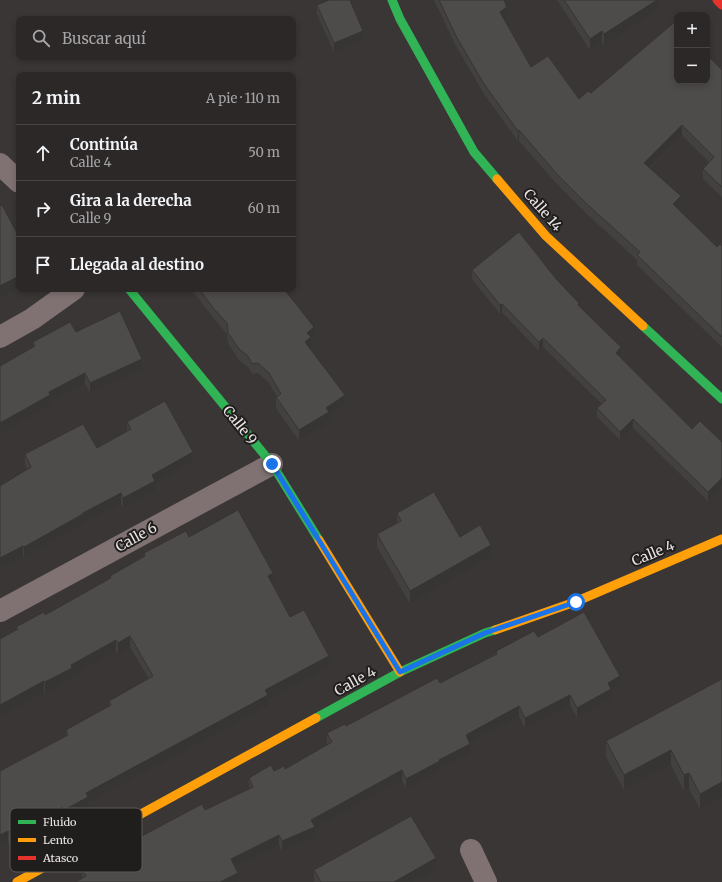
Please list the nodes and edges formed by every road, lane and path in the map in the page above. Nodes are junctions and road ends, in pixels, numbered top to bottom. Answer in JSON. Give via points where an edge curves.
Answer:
{"nodes":[{"id":1,"x":392,"y":0,"type":"edge"},
{"id":2,"x":717,"y":0,"type":"edge"},
{"id":3,"x":722,"y":6,"type":"edge"},
{"id":4,"x":0,"y":164,"type":"edge"},
{"id":5,"x":16,"y":179,"type":"edge"},
{"id":6,"x":70,"y":292,"type":"edge"},
{"id":7,"x":131,"y":292,"type":"edge"},
{"id":8,"x":0,"y":337,"type":"edge"},
{"id":9,"x":722,"y":399,"type":"edge"},
{"id":10,"x":272,"y":464,"type":"junction"},
{"id":11,"x":722,"y":539,"type":"edge"},
{"id":12,"x":0,"y":611,"type":"edge"},
{"id":13,"x":400,"y":672,"type":"junction"},
{"id":14,"x":142,"y":813,"type":"edge"},
{"id":15,"x":471,"y":850,"type":"dead end"},
{"id":16,"x":35,"y":872,"type":"edge"},
{"id":17,"x":17,"y":882,"type":"edge"},
{"id":18,"x":485,"y":882,"type":"edge"}],
"edges":[{"from":1,"to":9,"type":"street","name":"Calle 14","via":[[474,152],[546,236]]},
{"from":2,"to":3,"type":"street"},
{"from":4,"to":5,"type":"street"},
{"from":6,"to":8,"type":"street","via":[[32,320]]},
{"from":7,"to":10,"type":"street","name":"Calle 9"},
{"from":10,"to":12,"type":"street","name":"Calle 6"},
{"from":10,"to":13,"type":"street","name":"Calle 9"},
{"from":11,"to":13,"type":"street","name":"Calle 4","via":[[576,602],[485,633]]},
{"from":13,"to":14,"type":"street","name":"Calle 4"},
{"from":15,"to":18,"type":"street"},
{"from":16,"to":17,"type":"street","name":"Calle 4"}]}
